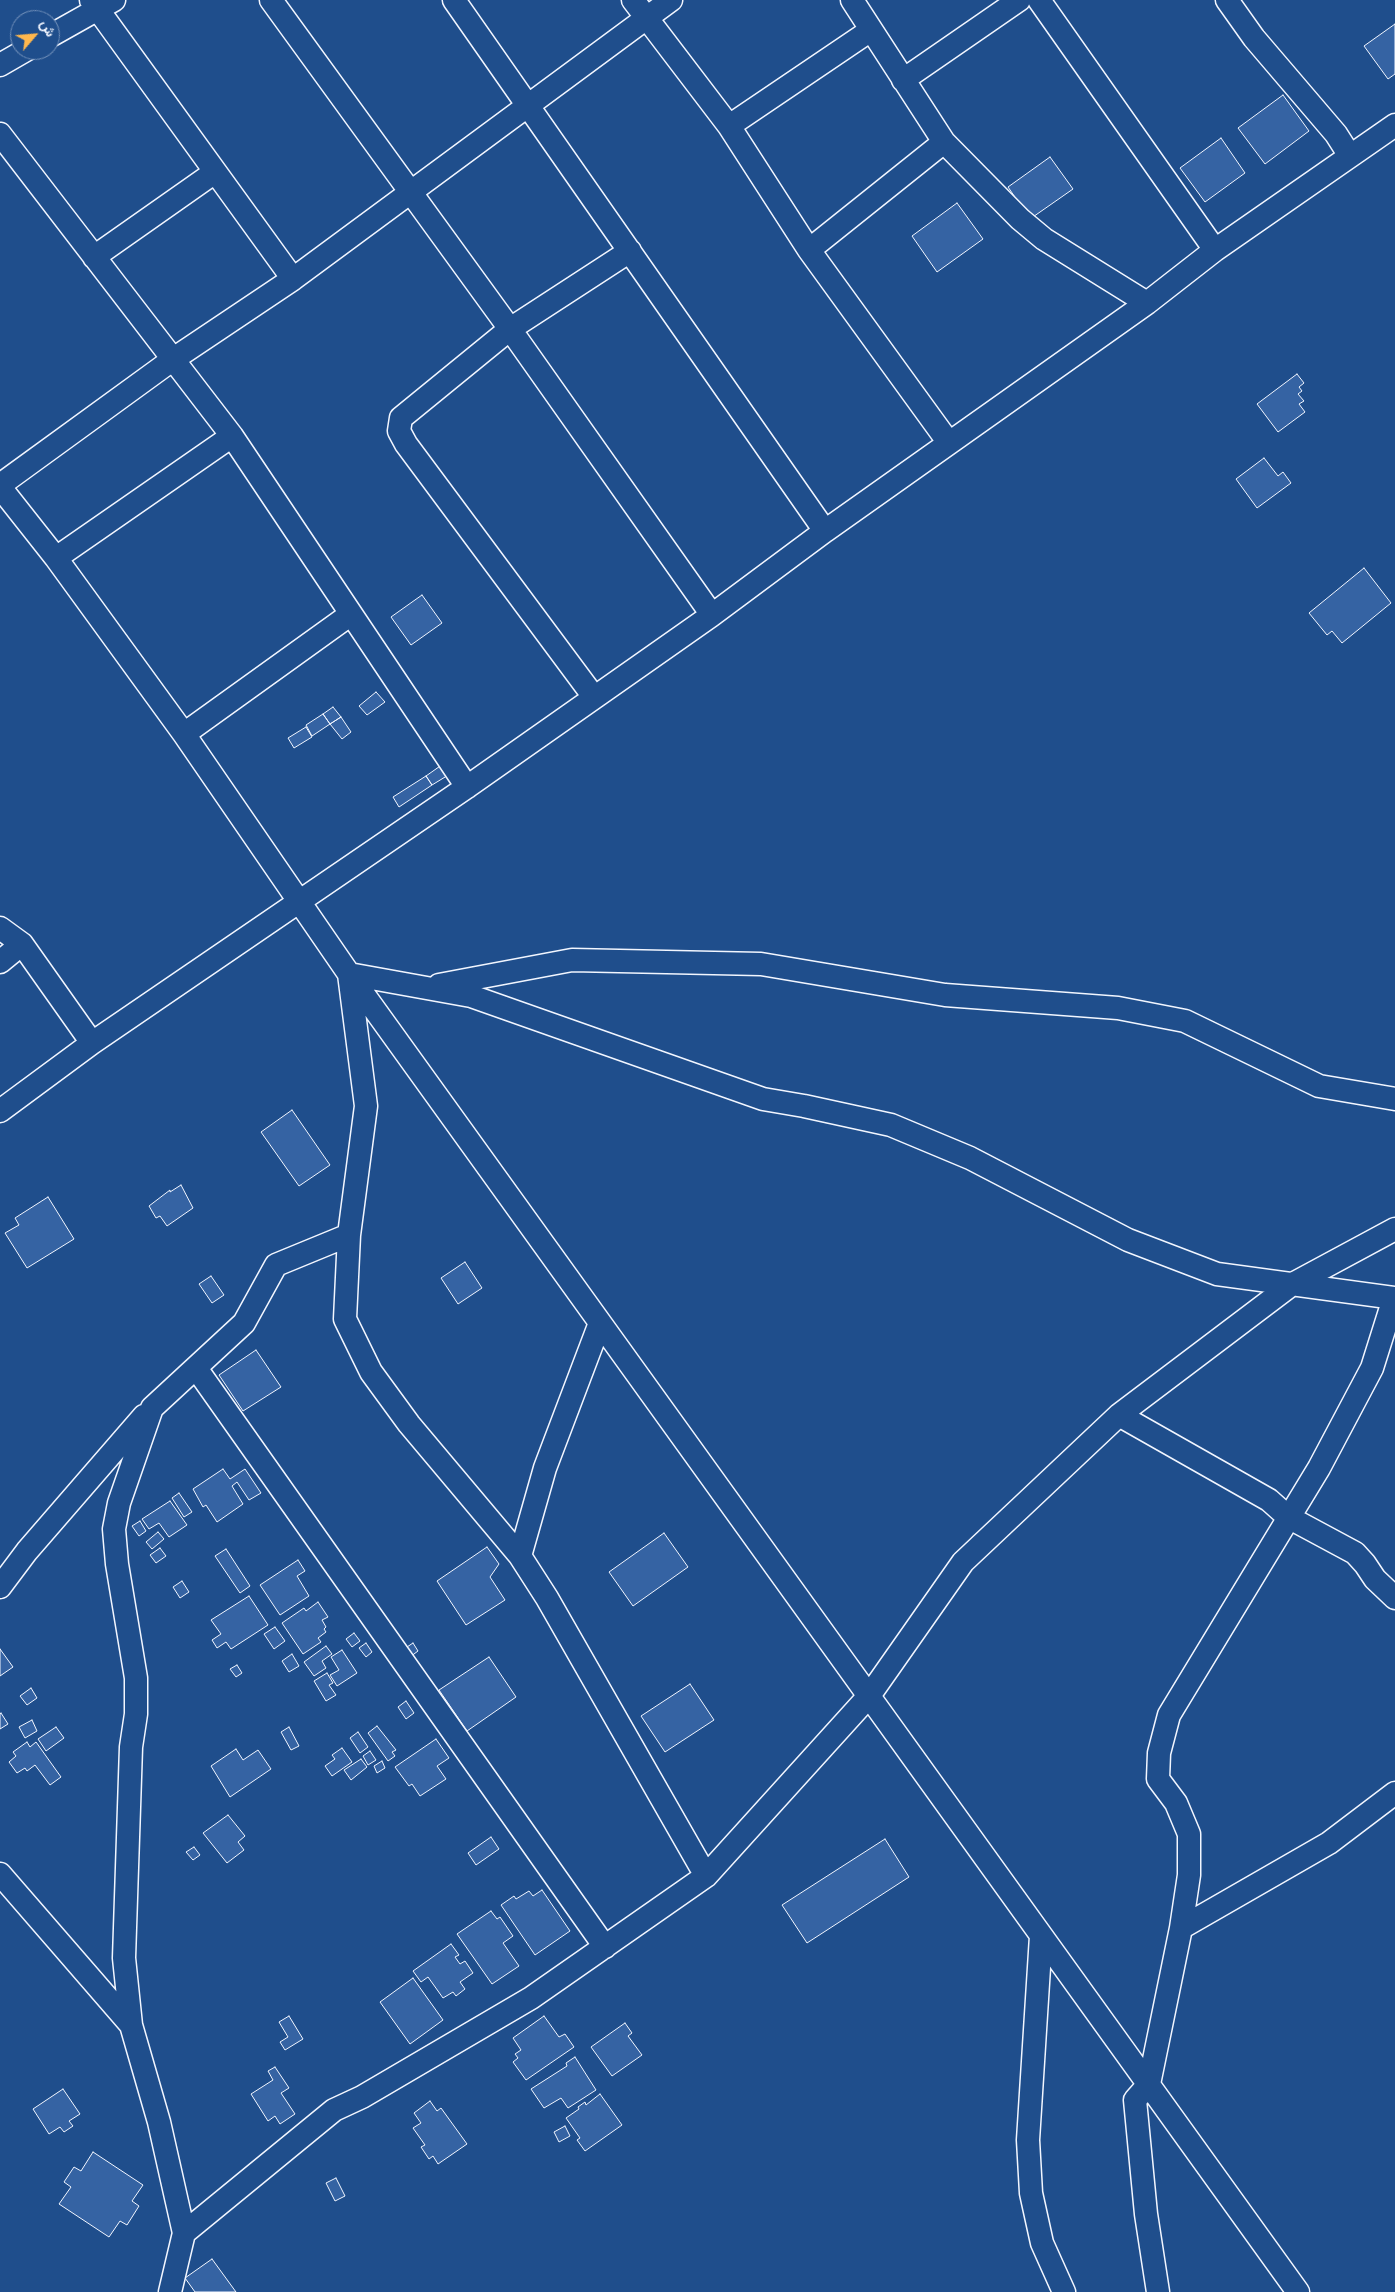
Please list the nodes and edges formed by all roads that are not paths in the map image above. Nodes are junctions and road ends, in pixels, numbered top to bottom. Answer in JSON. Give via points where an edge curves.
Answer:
{"nodes":[{"id":1,"x":271,"y":0,"type":"edge"},
{"id":2,"x":454,"y":0,"type":"edge"},
{"id":3,"x":671,"y":0,"type":"edge"},
{"id":4,"x":852,"y":0,"type":"edge"},
{"id":5,"x":1019,"y":0,"type":"edge"},
{"id":6,"x":1039,"y":0,"type":"edge"},
{"id":7,"x":1227,"y":0,"type":"edge"},
{"id":8,"x":101,"y":3,"type":"edge"},
{"id":9,"x":639,"y":9,"type":"edge"},
{"id":10,"x":60,"y":30,"type":"edge"},
{"id":11,"x":871,"y":30,"type":"junction"},
{"id":12,"x":903,"y":80,"type":"junction"},
{"id":13,"x":529,"y":107,"type":"junction"},
{"id":14,"x":1395,"y":125,"type":"edge"},
{"id":15,"x":729,"y":126,"type":"junction"},
{"id":16,"x":0,"y":134,"type":"edge"},
{"id":17,"x":944,"y":142,"type":"junction"},
{"id":18,"x":1350,"y":156,"type":"junction"},
{"id":19,"x":215,"y":172,"type":"junction"},
{"id":20,"x":411,"y":192,"type":"junction"},
{"id":21,"x":809,"y":250,"type":"junction"},
{"id":22,"x":1215,"y":250,"type":"junction"},
{"id":23,"x":630,"y":252,"type":"junction"},
{"id":24,"x":94,"y":257,"type":"junction"},
{"id":25,"x":292,"y":279,"type":"junction"},
{"id":26,"x":1147,"y":303,"type":"junction"},
{"id":27,"x":510,"y":329,"type":"junction"},
{"id":28,"x":172,"y":360,"type":"junction"},
{"id":29,"x":232,"y":436,"type":"junction"},
{"id":30,"x":948,"y":443,"type":"junction"},
{"id":31,"x":0,"y":486,"type":"edge"},
{"id":32,"x":825,"y":531,"type":"junction"},
{"id":33,"x":56,"y":558,"type":"junction"},
{"id":34,"x":351,"y":614,"type":"junction"},
{"id":35,"x":712,"y":615,"type":"junction"},
{"id":36,"x":594,"y":697,"type":"junction"},
{"id":37,"x":184,"y":734,"type":"junction"},
{"id":38,"x":466,"y":787,"type":"junction"},
{"id":39,"x":300,"y":902,"type":"junction"},
{"id":40,"x":0,"y":928,"type":"edge"},
{"id":41,"x":22,"y":944,"type":"junction"},
{"id":42,"x":0,"y":962,"type":"edge"},
{"id":43,"x":349,"y":974,"type":"junction"},
{"id":44,"x":427,"y":988,"type":"junction"},
{"id":45,"x":92,"y":1043,"type":"junction"},
{"id":46,"x":1395,"y":1099,"type":"edge"},
{"id":47,"x":0,"y":1111,"type":"edge"},
{"id":48,"x":1395,"y":1229,"type":"edge"},
{"id":49,"x":349,"y":1235,"type":"junction"},
{"id":50,"x":1291,"y":1285,"type":"junction"},
{"id":51,"x":1395,"y":1298,"type":"edge"},
{"id":52,"x":600,"y":1322,"type":"junction"},
{"id":53,"x":196,"y":1368,"type":"junction"},
{"id":54,"x":152,"y":1408,"type":"junction"},
{"id":55,"x":1119,"y":1415,"type":"junction"},
{"id":56,"x":1288,"y":1517,"type":"junction"},
{"id":57,"x":520,"y":1556,"type":"junction"},
{"id":58,"x":0,"y":1587,"type":"edge"},
{"id":59,"x":1395,"y":1598,"type":"edge"},
{"id":60,"x":869,"y":1696,"type":"junction"},
{"id":61,"x":1395,"y":1793,"type":"edge"},
{"id":62,"x":0,"y":1874,"type":"edge"},
{"id":63,"x":706,"y":1876,"type":"junction"},
{"id":64,"x":1181,"y":1928,"type":"junction"},
{"id":65,"x":1041,"y":1936,"type":"junction"},
{"id":66,"x":605,"y":1947,"type":"junction"},
{"id":67,"x":131,"y":2025,"type":"junction"},
{"id":68,"x":1149,"y":2084,"type":"junction"},
{"id":69,"x":184,"y":2233,"type":"junction"},
{"id":70,"x":170,"y":2292,"type":"edge"},
{"id":71,"x":1064,"y":2292,"type":"edge"},
{"id":72,"x":1158,"y":2292,"type":"edge"},
{"id":73,"x":1298,"y":2292,"type":"edge"}],
"edges":[{"from":1,"to":20,"type":"street"},
{"from":2,"to":13,"type":"street"},
{"from":3,"to":9,"type":"street"},
{"from":4,"to":11,"type":"street"},
{"from":5,"to":12,"type":"street"},
{"from":6,"to":22,"type":"street"},
{"from":7,"to":18,"type":"street","via":[[1254,38],[1336,134]]},
{"from":8,"to":10,"type":"street"},
{"from":8,"to":19,"type":"street"},
{"from":9,"to":13,"type":"street"},
{"from":9,"to":15,"type":"street"},
{"from":11,"to":12,"type":"street"},
{"from":11,"to":15,"type":"street"},
{"from":12,"to":17,"type":"street"},
{"from":13,"to":20,"type":"street"},
{"from":13,"to":23,"type":"street"},
{"from":14,"to":18,"type":"street"},
{"from":15,"to":21,"type":"street"},
{"from":16,"to":24,"type":"street"},
{"from":17,"to":21,"type":"street"},
{"from":17,"to":26,"type":"street","via":[[1044,239]]},
{"from":18,"to":22,"type":"street"},
{"from":19,"to":24,"type":"street"},
{"from":19,"to":25,"type":"street"},
{"from":20,"to":25,"type":"street"},
{"from":20,"to":27,"type":"street"},
{"from":21,"to":30,"type":"street"},
{"from":22,"to":26,"type":"street"},
{"from":23,"to":27,"type":"street"},
{"from":23,"to":32,"type":"street"},
{"from":24,"to":28,"type":"street"},
{"from":25,"to":28,"type":"street"},
{"from":26,"to":30,"type":"street"},
{"from":27,"to":35,"type":"street"},
{"from":27,"to":36,"type":"street","via":[[401,418],[400,431],[406,444]]},
{"from":28,"to":29,"type":"street"},
{"from":28,"to":31,"type":"street"},
{"from":29,"to":33,"type":"street"},
{"from":29,"to":34,"type":"street"},
{"from":30,"to":32,"type":"street"},
{"from":31,"to":33,"type":"street"},
{"from":32,"to":35,"type":"street"},
{"from":33,"to":37,"type":"street"},
{"from":34,"to":37,"type":"street"},
{"from":34,"to":38,"type":"street"},
{"from":35,"to":36,"type":"street"},
{"from":36,"to":38,"type":"street"},
{"from":37,"to":39,"type":"street"},
{"from":38,"to":39,"type":"street"},
{"from":39,"to":43,"type":"street"},
{"from":39,"to":45,"type":"street"},
{"from":40,"to":41,"type":"street"},
{"from":41,"to":42,"type":"street"},
{"from":41,"to":45,"type":"street"},
{"from":43,"to":44,"type":"street"},
{"from":43,"to":49,"type":"street","via":[[366,1106]]},
{"from":43,"to":52,"type":"street"},
{"from":44,"to":46,"type":"street","via":[[572,960],[761,964],[945,995],[1118,1008],[1185,1020],[1319,1086]]},
{"from":44,"to":50,"type":"street","via":[[470,996],[763,1099],[891,1126],[970,1158],[1128,1240],[1217,1274]]},
{"from":45,"to":47,"type":"street"},
{"from":48,"to":50,"type":"street"},
{"from":49,"to":53,"type":"street","via":[[276,1265],[244,1323]]},
{"from":49,"to":57,"type":"street","via":[[345,1319],[371,1372],[409,1424]]},
{"from":50,"to":51,"type":"street"},
{"from":50,"to":55,"type":"street"},
{"from":51,"to":56,"type":"street","via":[[1372,1368],[1319,1468]]},
{"from":52,"to":57,"type":"street","via":[[545,1468]]},
{"from":52,"to":60,"type":"street"},
{"from":53,"to":54,"type":"street"},
{"from":53,"to":66,"type":"street"},
{"from":54,"to":58,"type":"street","via":[[27,1551]]},
{"from":54,"to":67,"type":"street","via":[[119,1502],[114,1529],[136,1678],[124,1958]]},
{"from":55,"to":56,"type":"street","via":[[1269,1500]]},
{"from":55,"to":60,"type":"street","via":[[963,1562]]},
{"from":56,"to":59,"type":"street","via":[[1355,1553]]},
{"from":56,"to":64,"type":"street","via":[[1169,1714],[1159,1753],[1158,1779],[1176,1803],[1189,1834],[1189,1875]]},
{"from":57,"to":63,"type":"street"},
{"from":60,"to":63,"type":"street"},
{"from":60,"to":65,"type":"street"},
{"from":61,"to":64,"type":"street","via":[[1330,1844]]},
{"from":62,"to":67,"type":"street"},
{"from":63,"to":66,"type":"street"},
{"from":64,"to":68,"type":"street"},
{"from":65,"to":68,"type":"street"},
{"from":65,"to":71,"type":"street","via":[[1028,2140],[1031,2193],[1042,2243]]},
{"from":66,"to":69,"type":"street","via":[[531,1998],[334,2110]]},
{"from":67,"to":69,"type":"street","via":[[159,2122]]},
{"from":68,"to":72,"type":"street","via":[[1135,2100],[1146,2214]]},
{"from":68,"to":73,"type":"street"},
{"from":69,"to":70,"type":"street"}]}
